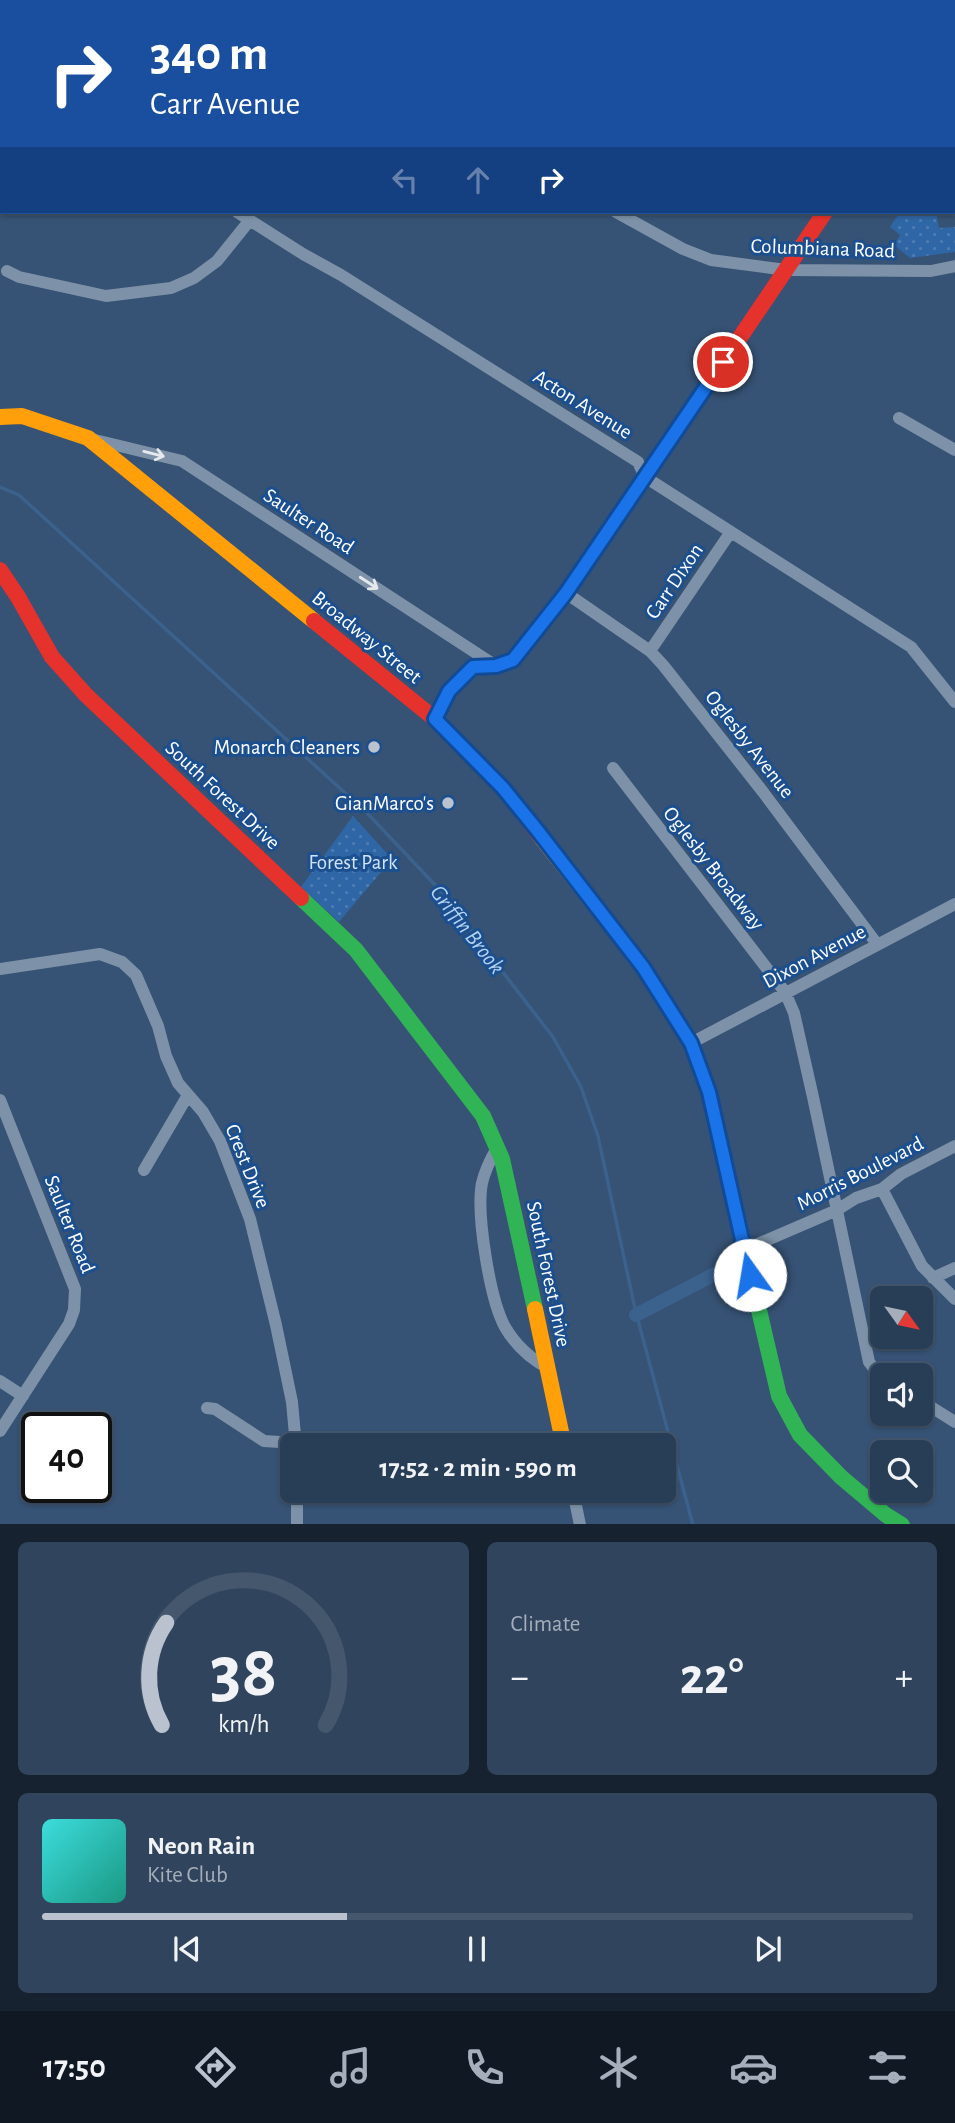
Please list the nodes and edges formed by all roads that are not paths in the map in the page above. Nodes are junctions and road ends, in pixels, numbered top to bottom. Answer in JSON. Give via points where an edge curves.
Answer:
{"nodes":[{"id":1,"x":240,"y":214,"type":"edge"},
{"id":2,"x":620,"y":214,"type":"edge"},
{"id":3,"x":824,"y":214,"type":"edge"},
{"id":4,"x":250,"y":220,"type":"junction"},
{"id":5,"x":955,"y":266,"type":"edge"},
{"id":6,"x":786,"y":270,"type":"junction"},
{"id":7,"x":7,"y":271,"type":"dead end"},
{"id":8,"x":0,"y":417,"type":"edge"},
{"id":9,"x":900,"y":418,"type":"dead end"},
{"id":10,"x":88,"y":438,"type":"junction"},
{"id":11,"x":955,"y":450,"type":"edge"},
{"id":12,"x":645,"y":477,"type":"junction"},
{"id":13,"x":730,"y":533,"type":"junction"},
{"id":14,"x":0,"y":570,"type":"edge"},
{"id":15,"x":566,"y":593,"type":"junction"},
{"id":16,"x":650,"y":651,"type":"junction"},
{"id":17,"x":496,"y":666,"type":"junction"},
{"id":18,"x":955,"y":702,"type":"edge"},
{"id":19,"x":435,"y":719,"type":"junction"},
{"id":20,"x":613,"y":768,"type":"dead end"},
{"id":21,"x":955,"y":904,"type":"edge"},
{"id":22,"x":877,"y":944,"type":"junction"},
{"id":23,"x":0,"y":969,"type":"edge"},
{"id":24,"x":785,"y":992,"type":"junction"},
{"id":25,"x":691,"y":1043,"type":"junction"},
{"id":26,"x":188,"y":1095,"type":"junction"},
{"id":27,"x":0,"y":1100,"type":"edge"},
{"id":28,"x":955,"y":1146,"type":"edge"},
{"id":29,"x":497,"y":1148,"type":"junction"},
{"id":30,"x":144,"y":1170,"type":"dead end"},
{"id":31,"x":882,"y":1189,"type":"junction"},
{"id":32,"x":837,"y":1210,"type":"junction"},
{"id":33,"x":744,"y":1250,"type":"junction"},
{"id":34,"x":955,"y":1268,"type":"edge"},
{"id":35,"x":933,"y":1278,"type":"junction"},
{"id":36,"x":955,"y":1299,"type":"edge"},
{"id":37,"x":870,"y":1363,"type":"edge"},
{"id":38,"x":548,"y":1368,"type":"junction"},
{"id":39,"x":0,"y":1381,"type":"edge"},
{"id":40,"x":23,"y":1396,"type":"junction"},
{"id":41,"x":207,"y":1408,"type":"dead end"},
{"id":42,"x":933,"y":1408,"type":"edge"},
{"id":43,"x":955,"y":1422,"type":"edge"},
{"id":44,"x":0,"y":1431,"type":"edge"},
{"id":45,"x":295,"y":1433,"type":"edge"},
{"id":46,"x":561,"y":1433,"type":"edge"},
{"id":47,"x":280,"y":1442,"type":"edge"},
{"id":48,"x":297,"y":1503,"type":"edge"},
{"id":49,"x":576,"y":1503,"type":"edge"},
{"id":50,"x":894,"y":1522,"type":"edge"},
{"id":51,"x":297,"y":1524,"type":"edge"},
{"id":52,"x":580,"y":1524,"type":"edge"}],
"edges":[{"from":1,"to":4,"type":"street","name":"Acton Avenue"},
{"from":2,"to":6,"type":"street","name":"Columbiana Road","via":[[711,260]]},
{"from":3,"to":6,"type":"street"},
{"from":4,"to":7,"type":"street","via":[[217,261],[171,288],[106,296]]},
{"from":4,"to":12,"type":"street","name":"Acton Avenue","via":[[638,462]]},
{"from":5,"to":6,"type":"street","name":"Columbiana Road","via":[[931,271]]},
{"from":6,"to":12,"type":"street"},
{"from":8,"to":10,"type":"street","name":"Broadway Street","via":[[22,416]]},
{"from":9,"to":11,"type":"street"},
{"from":10,"to":17,"type":"street","name":"Saulter Road","one_way":true,"via":[[182,461]]},
{"from":10,"to":19,"type":"street","name":"Broadway Street"},
{"from":12,"to":13,"type":"street","name":"Acton Avenue"},
{"from":12,"to":15,"type":"street"},
{"from":13,"to":16,"type":"street","name":"Carr Dixon"},
{"from":13,"to":18,"type":"street","name":"Acton Avenue","via":[[911,647]]},
{"from":14,"to":29,"type":"street","name":"South Forest Drive","via":[[52,657],[86,695],[356,950],[483,1116]]},
{"from":15,"to":16,"type":"street","name":"Oglesby Avenue"},
{"from":15,"to":17,"type":"street","via":[[513,660]]},
{"from":16,"to":22,"type":"street","name":"Oglesby Avenue"},
{"from":17,"to":19,"type":"street","via":[[473,667],[449,691]]},
{"from":19,"to":25,"type":"street","name":"Broadway Street","via":[[537,830],[643,967]]},
{"from":20,"to":24,"type":"street","name":"Oglesby Broadway"},
{"from":21,"to":22,"type":"street","name":"Dixon Avenue"},
{"from":22,"to":24,"type":"street","name":"Dixon Avenue"},
{"from":23,"to":26,"type":"street","name":"Crest Drive","via":[[100,954],[122,962],[136,975],[166,1056]]},
{"from":24,"to":25,"type":"street","name":"Dixon Avenue"},
{"from":24,"to":32,"type":"street","name":"Oglesby Broadway","via":[[794,1013]]},
{"from":25,"to":33,"type":"street","name":"Broadway Street","via":[[709,1092]]},
{"from":26,"to":30,"type":"street"},
{"from":26,"to":45,"type":"street","name":"Crest Drive","via":[[220,1141],[250,1219],[284,1363]]},
{"from":27,"to":40,"type":"street","name":"Saulter Road","via":[[75,1289],[69,1324]]},
{"from":28,"to":31,"type":"street","name":"Morris Boulevard"},
{"from":29,"to":38,"type":"street","name":"South Forest Drive"},
{"from":29,"to":38,"type":"street","name":"South Forest Drive","via":[[487,1165],[480,1205],[496,1306],[519,1347]]},
{"from":31,"to":32,"type":"street","name":"Morris Boulevard"},
{"from":31,"to":35,"type":"street","via":[[922,1266]]},
{"from":32,"to":33,"type":"street","name":"Morris Boulevard"},
{"from":32,"to":37,"type":"street","name":"Oglesby Broadway"},
{"from":33,"to":50,"type":"street","name":"Broadway Street","via":[[779,1396],[800,1435],[841,1478]]},
{"from":34,"to":35,"type":"street"},
{"from":35,"to":36,"type":"street"},
{"from":38,"to":46,"type":"street","name":"South Forest Drive"},
{"from":39,"to":40,"type":"street"},
{"from":40,"to":44,"type":"street","name":"Saulter Road"},
{"from":41,"to":47,"type":"street","via":[[264,1441]]},
{"from":42,"to":43,"type":"street"},
{"from":48,"to":51,"type":"street"},
{"from":49,"to":52,"type":"street"}]}
